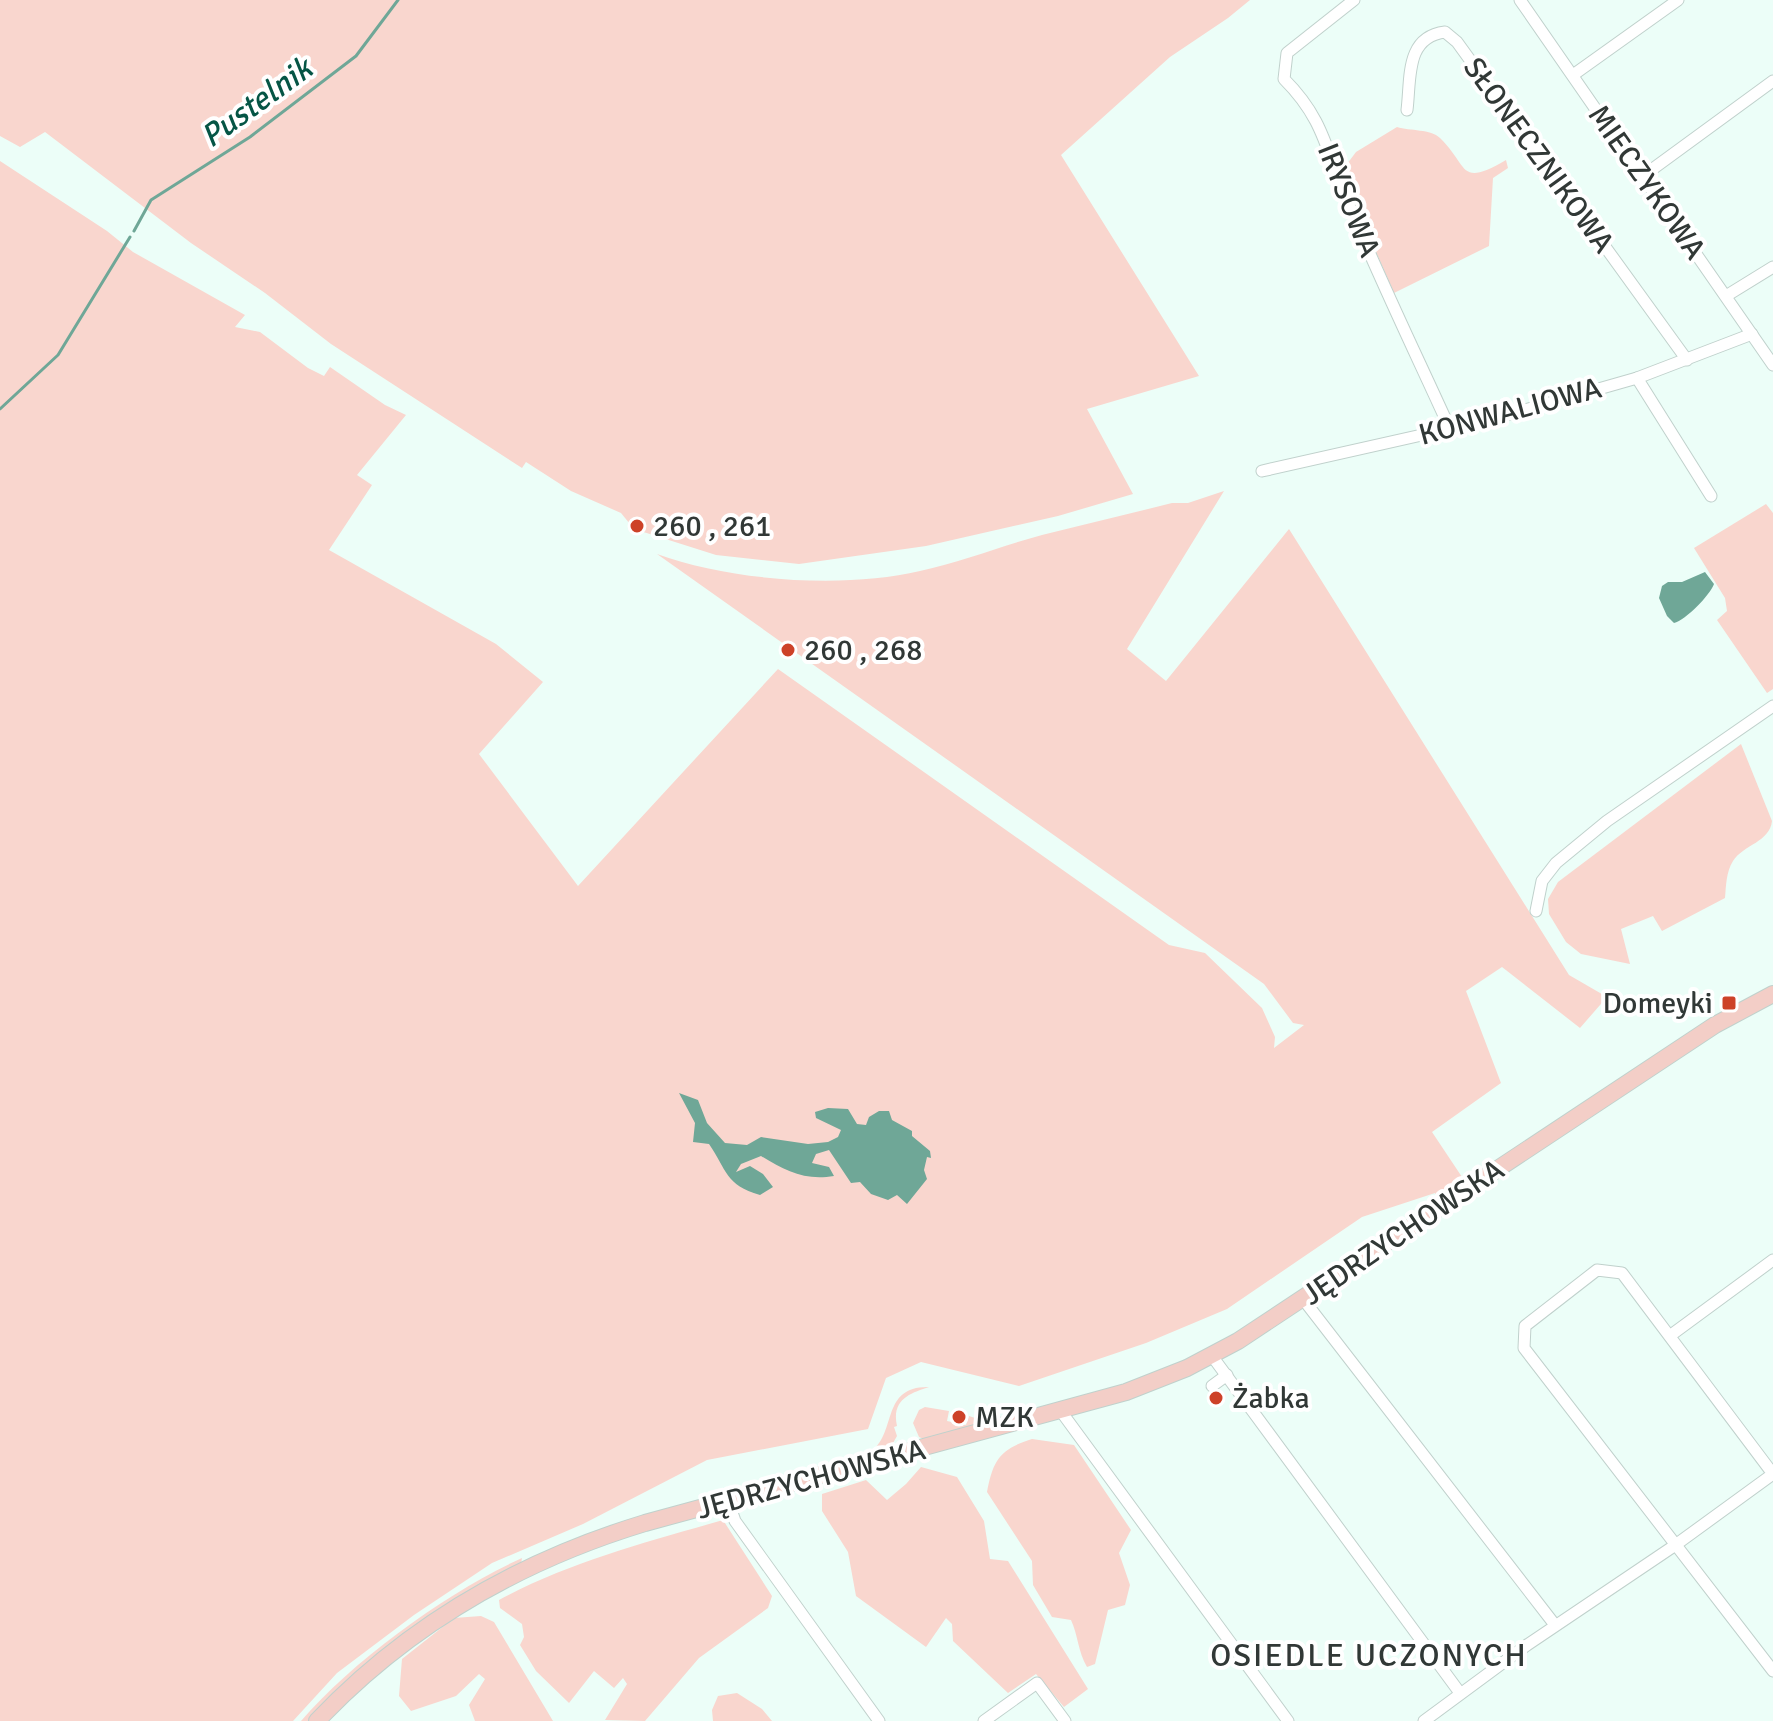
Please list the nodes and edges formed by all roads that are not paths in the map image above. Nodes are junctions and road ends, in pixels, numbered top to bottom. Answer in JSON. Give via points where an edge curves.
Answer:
{"nodes":[{"id":1,"x":1354,"y":0,"type":"edge"},
{"id":2,"x":1520,"y":0,"type":"edge"},
{"id":3,"x":1678,"y":0,"type":"edge"},
{"id":4,"x":1573,"y":75,"type":"junction"},
{"id":5,"x":1773,"y":81,"type":"edge"},
{"id":6,"x":1407,"y":110,"type":"dead end"},
{"id":7,"x":1643,"y":176,"type":"junction"},
{"id":8,"x":1773,"y":267,"type":"edge"},
{"id":9,"x":1726,"y":296,"type":"junction"},
{"id":10,"x":1752,"y":334,"type":"junction"},
{"id":11,"x":1687,"y":360,"type":"junction"},
{"id":12,"x":1773,"y":365,"type":"edge"},
{"id":13,"x":1637,"y":378,"type":"junction"},
{"id":14,"x":1450,"y":429,"type":"junction"},
{"id":15,"x":1262,"y":471,"type":"dead end"},
{"id":16,"x":1711,"y":496,"type":"dead end"},
{"id":17,"x":1773,"y":706,"type":"edge"},
{"id":18,"x":1536,"y":911,"type":"dead end"},
{"id":19,"x":1773,"y":994,"type":"edge"},
{"id":20,"x":1773,"y":1260,"type":"edge"},
{"id":21,"x":1303,"y":1299,"type":"junction"},
{"id":22,"x":1671,"y":1335,"type":"junction"},
{"id":23,"x":1212,"y":1356,"type":"junction"},
{"id":24,"x":1227,"y":1375,"type":"junction"},
{"id":25,"x":1212,"y":1386,"type":"dead end"},
{"id":26,"x":1060,"y":1410,"type":"junction"},
{"id":27,"x":1773,"y":1474,"type":"edge"},
{"id":28,"x":728,"y":1501,"type":"junction"},
{"id":29,"x":1674,"y":1546,"type":"junction"},
{"id":30,"x":1555,"y":1625,"type":"junction"},
{"id":31,"x":1773,"y":1671,"type":"edge"},
{"id":32,"x":1460,"y":1693,"type":"junction"},
{"id":33,"x":317,"y":1721,"type":"edge"},
{"id":34,"x":879,"y":1721,"type":"edge"},
{"id":35,"x":984,"y":1721,"type":"edge"},
{"id":36,"x":1065,"y":1721,"type":"edge"},
{"id":37,"x":1288,"y":1721,"type":"edge"},
{"id":38,"x":1424,"y":1721,"type":"edge"}],
"edges":[{"from":1,"to":14,"type":"street","name":"IRYSOWA","via":[[1287,53],[1284,79],[1315,117]]},
{"from":2,"to":4,"type":"street","name":"MIECZYKOWA"},
{"from":3,"to":4,"type":"street"},
{"from":4,"to":7,"type":"street","name":"MIECZYKOWA"},
{"from":5,"to":7,"type":"street"},
{"from":6,"to":11,"type":"street","name":"SŁONECZNIKOWA","via":[[1414,52],[1431,34],[1445,32]]},
{"from":7,"to":9,"type":"street","name":"MIECZYKOWA"},
{"from":8,"to":9,"type":"street"},
{"from":9,"to":10,"type":"street","name":"MIECZYKOWA"},
{"from":10,"to":11,"type":"street","name":"KONWALIOWA"},
{"from":10,"to":12,"type":"street","name":"MIECZYKOWA"},
{"from":11,"to":13,"type":"street","name":"KONWALIOWA"},
{"from":13,"to":14,"type":"street","name":"KONWALIOWA"},
{"from":13,"to":16,"type":"street"},
{"from":14,"to":15,"type":"street","name":"KONWALIOWA"},
{"from":17,"to":18,"type":"street","via":[[1607,821],[1556,863],[1542,881]]},
{"from":19,"to":21,"type":"main road","name":"JĘDRZYCHOWSKA","via":[[1715,1025]]},
{"from":20,"to":22,"type":"street"},
{"from":21,"to":23,"type":"main road","name":"JĘDRZYCHOWSKA"},
{"from":21,"to":30,"type":"street"},
{"from":22,"to":27,"type":"street"},
{"from":22,"to":29,"type":"street","via":[[1622,1273],[1597,1270],[1525,1326],[1524,1348]]},
{"from":23,"to":24,"type":"street"},
{"from":23,"to":26,"type":"main road","name":"JĘDRZYCHOWSKA","via":[[1151,1383]]},
{"from":24,"to":25,"type":"street"},
{"from":24,"to":32,"type":"street"},
{"from":26,"to":28,"type":"main road","name":"JĘDRZYCHOWSKA"},
{"from":26,"to":37,"type":"street"},
{"from":27,"to":29,"type":"street"},
{"from":28,"to":33,"type":"main road","name":"JĘDRZYCHOWSKA","via":[[618,1531],[497,1582],[369,1670]]},
{"from":28,"to":34,"type":"street","via":[[735,1521]]},
{"from":29,"to":30,"type":"street"},
{"from":29,"to":31,"type":"street"},
{"from":30,"to":32,"type":"street"},
{"from":32,"to":38,"type":"street"},
{"from":35,"to":36,"type":"street","via":[[1037,1683]]}]}
